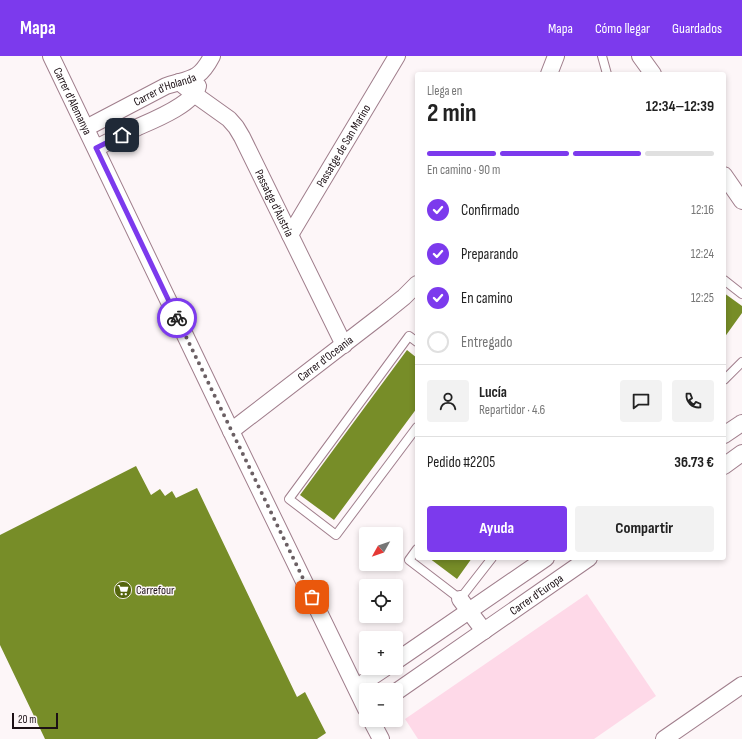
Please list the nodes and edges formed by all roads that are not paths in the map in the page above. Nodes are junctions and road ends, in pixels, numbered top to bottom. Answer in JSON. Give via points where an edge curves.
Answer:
{"nodes":[{"id":1,"x":51,"y":56,"type":"edge"},
{"id":2,"x":212,"y":56,"type":"edge"},
{"id":3,"x":397,"y":56,"type":"edge"},
{"id":4,"x":556,"y":56,"type":"edge"},
{"id":5,"x":602,"y":56,"type":"edge"},
{"id":6,"x":640,"y":56,"type":"edge"},
{"id":7,"x":550,"y":72,"type":"edge"},
{"id":8,"x":606,"y":72,"type":"edge"},
{"id":9,"x":652,"y":72,"type":"edge"},
{"id":10,"x":201,"y":73,"type":"junction"},
{"id":11,"x":179,"y":82,"type":"junction"},
{"id":12,"x":194,"y":94,"type":"junction"},
{"id":13,"x":86,"y":128,"type":"junction"},
{"id":14,"x":96,"y":148,"type":"junction"},
{"id":15,"x":726,"y":178,"type":"edge"},
{"id":16,"x":742,"y":201,"type":"edge"},
{"id":17,"x":290,"y":235,"type":"junction"},
{"id":18,"x":726,"y":282,"type":"edge"},
{"id":19,"x":415,"y":286,"type":"edge"},
{"id":20,"x":742,"y":294,"type":"edge"},
{"id":21,"x":415,"y":340,"type":"edge"},
{"id":22,"x":344,"y":344,"type":"junction"},
{"id":23,"x":742,"y":362,"type":"edge"},
{"id":24,"x":726,"y":378,"type":"edge"},
{"id":25,"x":742,"y":423,"type":"edge"},
{"id":26,"x":415,"y":430,"type":"edge"},
{"id":27,"x":231,"y":431,"type":"junction"},
{"id":28,"x":726,"y":434,"type":"edge"},
{"id":29,"x":742,"y":453,"type":"edge"},
{"id":30,"x":726,"y":465,"type":"edge"},
{"id":31,"x":415,"y":552,"type":"edge"},
{"id":32,"x":491,"y":560,"type":"edge"},
{"id":33,"x":543,"y":560,"type":"edge"},
{"id":34,"x":586,"y":560,"type":"edge"},
{"id":35,"x":465,"y":605,"type":"junction"},
{"id":36,"x":484,"y":631,"type":"junction"},
{"id":37,"x":403,"y":655,"type":"edge"},
{"id":38,"x":374,"y":675,"type":"edge"},
{"id":39,"x":742,"y":685,"type":"edge"},
{"id":40,"x":403,"y":687,"type":"edge"},
{"id":41,"x":357,"y":689,"type":"junction"},
{"id":42,"x":359,"y":693,"type":"edge"},
{"id":43,"x":375,"y":727,"type":"edge"},
{"id":44,"x":381,"y":739,"type":"edge"},
{"id":45,"x":664,"y":739,"type":"edge"}],
"edges":[{"from":1,"to":13,"type":"street","name":"Carrer d'Alemanya"},
{"from":2,"to":10,"type":"street","name":"Carrer d'Holanda"},
{"from":3,"to":17,"type":"street","name":"Passatge de San Marino"},
{"from":4,"to":7,"type":"street"},
{"from":5,"to":8,"type":"lane"},
{"from":6,"to":9,"type":"street"},
{"from":10,"to":11,"type":"street","name":"Carrer d'Holanda","via":[[193,79]]},
{"from":10,"to":12,"type":"street","name":"Carrer d'Holanda"},
{"from":11,"to":12,"type":"street","name":"Passatge d'Àustria"},
{"from":11,"to":13,"type":"street","name":"Carrer d'Holanda","via":[[166,86]]},
{"from":12,"to":14,"type":"street","name":"Carrer d'Holanda","via":[[163,115]]},
{"from":12,"to":17,"type":"street","name":"Passatge d'Àustria","via":[[236,127]]},
{"from":13,"to":14,"type":"street","name":"Carrer d'Alemanya"},
{"from":14,"to":27,"type":"street","name":"Carrer d'Alemanya"},
{"from":15,"to":16,"type":"street"},
{"from":17,"to":22,"type":"street","name":"Passatge d'Àustria"},
{"from":18,"to":20,"type":"lane"},
{"from":19,"to":22,"type":"street","name":"Carrer d'Oceania"},
{"from":21,"to":26,"type":"lane","via":[[409,336],[289,499],[336,535]]},
{"from":22,"to":27,"type":"street","name":"Carrer d'Oceania"},
{"from":23,"to":24,"type":"lane"},
{"from":25,"to":28,"type":"street"},
{"from":27,"to":41,"type":"street","name":"Carrer d'Alemanya"},
{"from":29,"to":30,"type":"street"},
{"from":31,"to":35,"type":"lane","via":[[409,560]]},
{"from":32,"to":35,"type":"lane"},
{"from":33,"to":35,"type":"street","name":"Carrer d'Europa"},
{"from":34,"to":36,"type":"street","name":"Carrer d'Europa"},
{"from":35,"to":36,"type":"street"},
{"from":35,"to":37,"type":"street","name":"Carrer d'Europa"},
{"from":36,"to":40,"type":"street","name":"Carrer d'Europa"},
{"from":38,"to":41,"type":"street"},
{"from":39,"to":45,"type":"street"},
{"from":41,"to":42,"type":"street","name":"Carrer d'Alemanya"},
{"from":43,"to":44,"type":"street"}]}
